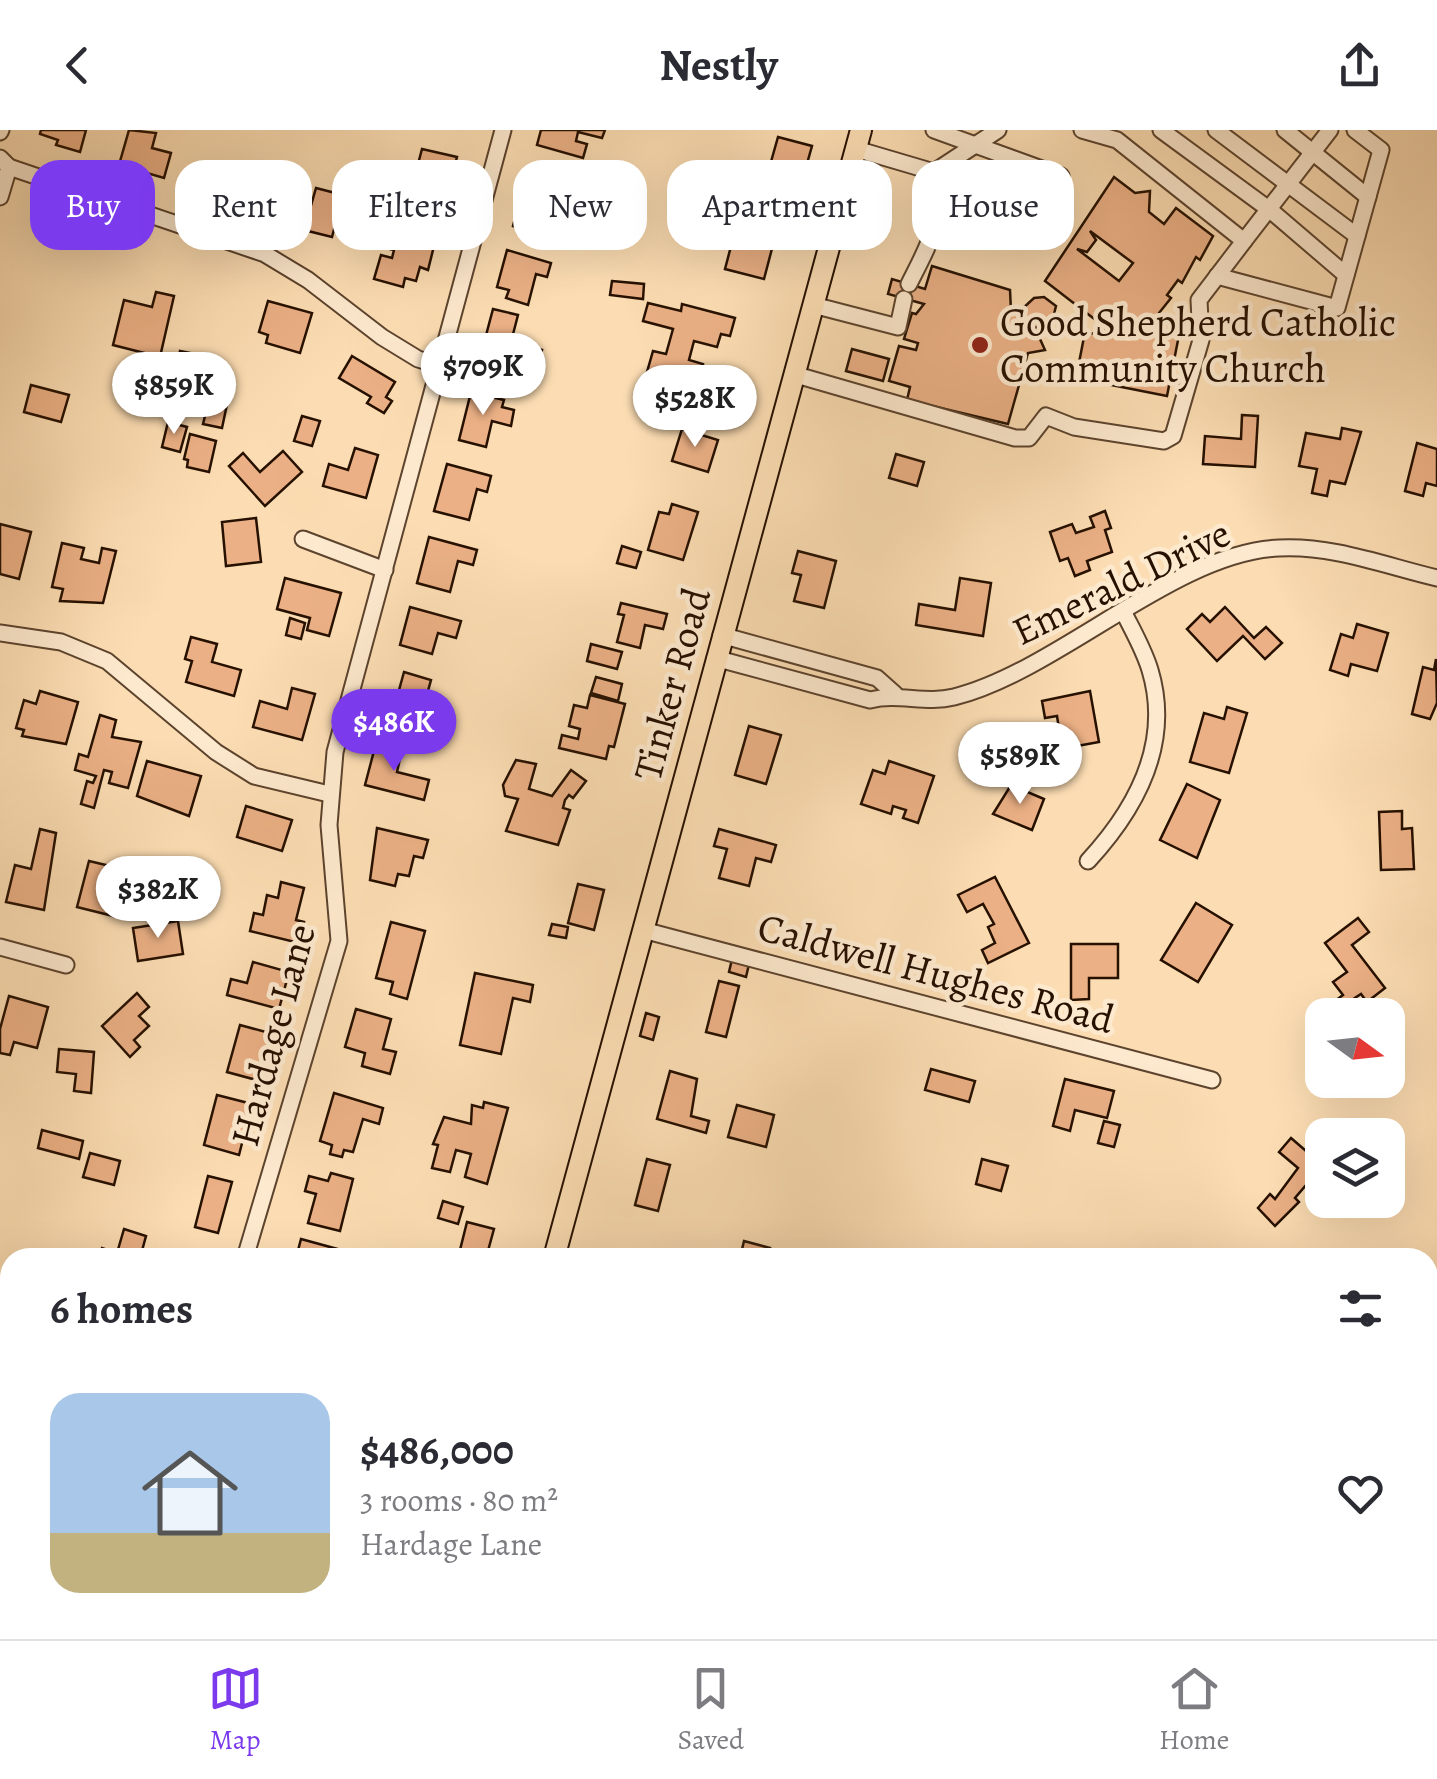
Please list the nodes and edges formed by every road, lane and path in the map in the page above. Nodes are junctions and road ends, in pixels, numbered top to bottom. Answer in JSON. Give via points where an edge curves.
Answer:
{"nodes":[{"id":1,"x":503,"y":130,"type":"edge"},
{"id":2,"x":998,"y":130,"type":"edge"},
{"id":3,"x":1082,"y":130,"type":"edge"},
{"id":4,"x":1161,"y":130,"type":"edge"},
{"id":5,"x":1216,"y":130,"type":"edge"},
{"id":6,"x":1286,"y":130,"type":"edge"},
{"id":7,"x":1330,"y":130,"type":"edge"},
{"id":8,"x":1355,"y":130,"type":"edge"},
{"id":9,"x":930,"y":131,"type":"edge"},
{"id":10,"x":858,"y":140,"type":"edge"},
{"id":11,"x":979,"y":145,"type":"junction"},
{"id":12,"x":1314,"y":152,"type":"junction"},
{"id":13,"x":958,"y":160,"type":"edge"},
{"id":14,"x":1019,"y":160,"type":"edge"},
{"id":15,"x":4,"y":162,"type":"edge"},
{"id":16,"x":912,"y":163,"type":"edge"},
{"id":17,"x":1288,"y":188,"type":"junction"},
{"id":18,"x":0,"y":196,"type":"edge"},
{"id":19,"x":1368,"y":197,"type":"junction"},
{"id":20,"x":1270,"y":210,"type":"junction"},
{"id":21,"x":1357,"y":236,"type":"junction"},
{"id":22,"x":1244,"y":241,"type":"junction"},
{"id":23,"x":926,"y":250,"type":"edge"},
{"id":24,"x":1346,"y":275,"type":"junction"},
{"id":25,"x":1218,"y":276,"type":"junction"},
{"id":26,"x":813,"y":304,"type":"junction"},
{"id":27,"x":441,"y":366,"type":"junction"},
{"id":28,"x":794,"y":374,"type":"junction"},
{"id":29,"x":303,"y":538,"type":"dead end"},
{"id":30,"x":385,"y":570,"type":"junction"},
{"id":31,"x":1437,"y":578,"type":"edge"},
{"id":32,"x":1124,"y":613,"type":"junction"},
{"id":33,"x":0,"y":633,"type":"edge"},
{"id":34,"x":721,"y":635,"type":"junction"},
{"id":35,"x":715,"y":658,"type":"junction"},
{"id":36,"x":895,"y":694,"type":"junction"},
{"id":37,"x":328,"y":794,"type":"junction"},
{"id":38,"x":1088,"y":861,"type":"dead end"},
{"id":39,"x":643,"y":930,"type":"junction"},
{"id":40,"x":0,"y":947,"type":"edge"},
{"id":41,"x":66,"y":965,"type":"dead end"},
{"id":42,"x":1212,"y":1080,"type":"dead end"},
{"id":43,"x":248,"y":1248,"type":"edge"},
{"id":44,"x":557,"y":1248,"type":"edge"}],
"edges":[{"from":1,"to":27,"type":"street","name":"Hardage Lane"},
{"from":2,"to":11,"type":"street"},
{"from":3,"to":22,"type":"street","via":[[1117,140]]},
{"from":4,"to":20,"type":"street"},
{"from":5,"to":17,"type":"street"},
{"from":6,"to":12,"type":"street"},
{"from":7,"to":12,"type":"street"},
{"from":8,"to":19,"type":"street","via":[[1381,150]]},
{"from":9,"to":11,"type":"street"},
{"from":10,"to":16,"type":"street"},
{"from":10,"to":26,"type":"main road","name":"Tinker Road"},
{"from":11,"to":13,"type":"street"},
{"from":11,"to":14,"type":"street"},
{"from":12,"to":17,"type":"street"},
{"from":12,"to":19,"type":"street"},
{"from":15,"to":18,"type":"street"},
{"from":15,"to":27,"type":"street","via":[[265,254],[382,337]]},
{"from":17,"to":20,"type":"street"},
{"from":17,"to":21,"type":"street"},
{"from":19,"to":21,"type":"street"},
{"from":20,"to":22,"type":"street"},
{"from":20,"to":24,"type":"street"},
{"from":21,"to":24,"type":"street"},
{"from":22,"to":25,"type":"street"},
{"from":23,"to":26,"type":"street","via":[[898,327]]},
{"from":24,"to":25,"type":"street","via":[[1337,308]]},
{"from":25,"to":28,"type":"street","via":[[1199,300],[1201,340],[1174,436],[1164,441],[1046,416],[1029,438],[1015,438]]},
{"from":26,"to":28,"type":"main road","name":"Tinker Road"},
{"from":27,"to":30,"type":"street","name":"Hardage Lane"},
{"from":28,"to":34,"type":"main road","name":"Tinker Road"},
{"from":29,"to":30,"type":"street"},
{"from":30,"to":37,"type":"street","name":"Hardage Lane"},
{"from":31,"to":32,"type":"street","name":"Emerald Drive","via":[[1326,551],[1278,548],[1200,569]]},
{"from":32,"to":36,"type":"street","name":"Emerald Drive","via":[[953,698]]},
{"from":32,"to":38,"type":"street","via":[[1150,670],[1157,714],[1153,746],[1122,824]]},
{"from":33,"to":37,"type":"street","via":[[62,642],[107,662],[254,776]]},
{"from":34,"to":35,"type":"main road","name":"Tinker Road"},
{"from":34,"to":36,"type":"street","name":"Emerald Drive","via":[[877,678]]},
{"from":35,"to":36,"type":"street","name":"Emerald Drive","via":[[870,700]]},
{"from":35,"to":39,"type":"main road","name":"Tinker Road"},
{"from":37,"to":43,"type":"street","name":"Hardage Lane","via":[[339,941]]},
{"from":39,"to":42,"type":"street","name":"Caldwell Hughes Road"},
{"from":39,"to":44,"type":"main road","name":"Tinker Road"},
{"from":40,"to":41,"type":"street"}]}
